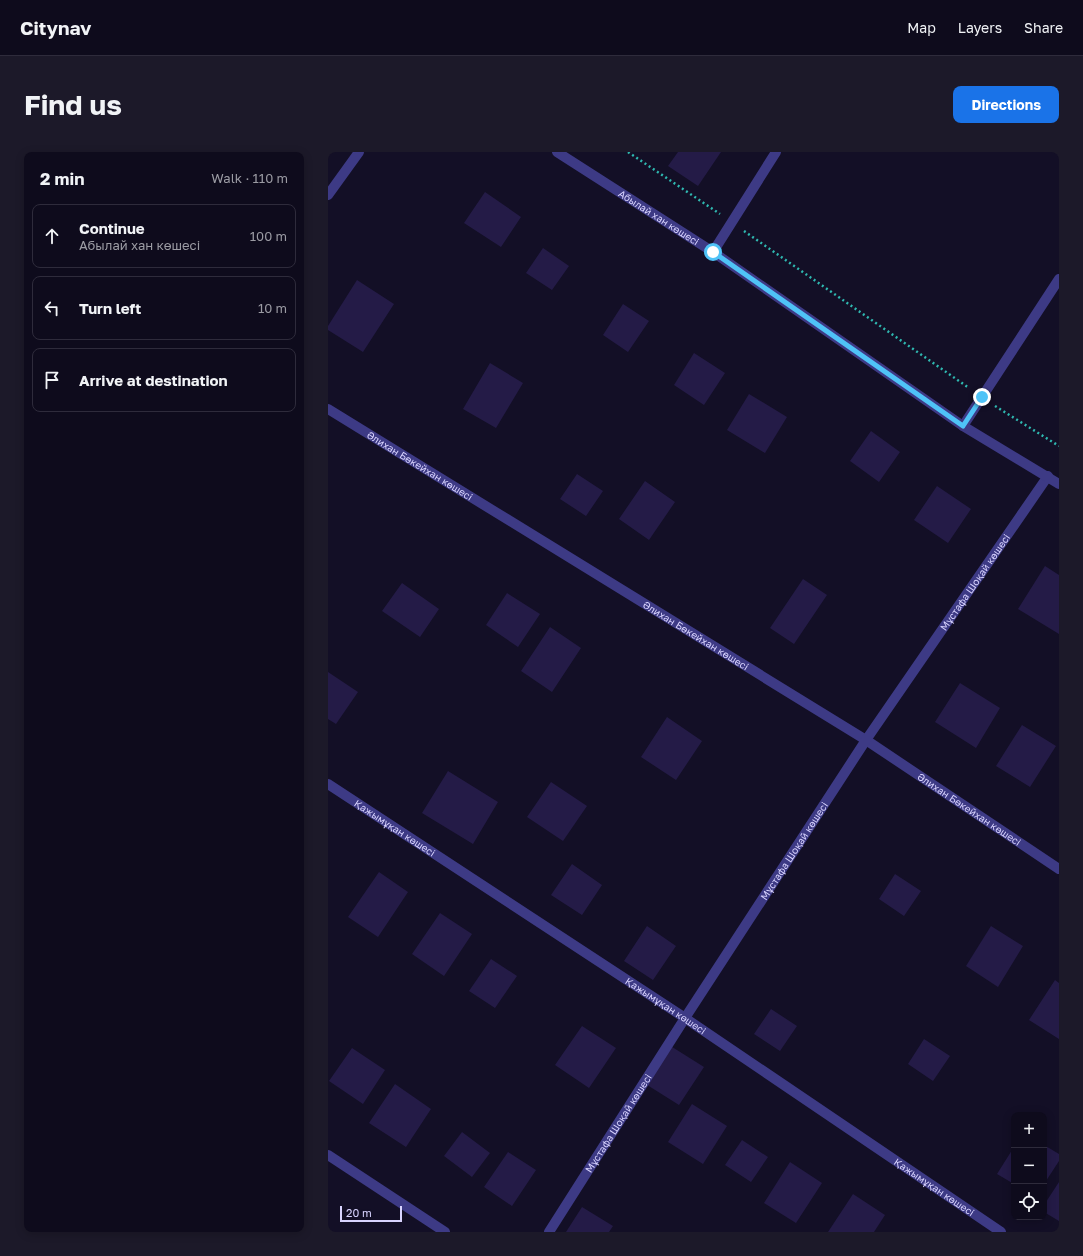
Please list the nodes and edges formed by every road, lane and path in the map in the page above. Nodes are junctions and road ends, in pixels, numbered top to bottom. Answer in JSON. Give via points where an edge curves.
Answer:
{"nodes":[{"id":1,"x":359,"y":152,"type":"edge"},
{"id":2,"x":557,"y":152,"type":"edge"},
{"id":3,"x":628,"y":152,"type":"edge"},
{"id":4,"x":776,"y":152,"type":"edge"},
{"id":5,"x":328,"y":196,"type":"edge"},
{"id":6,"x":732,"y":222,"type":"junction"},
{"id":7,"x":713,"y":252,"type":"junction"},
{"id":8,"x":1059,"y":280,"type":"edge"},
{"id":9,"x":982,"y":397,"type":"junction"},
{"id":10,"x":328,"y":409,"type":"edge"},
{"id":11,"x":963,"y":426,"type":"junction"},
{"id":12,"x":1059,"y":446,"type":"edge"},
{"id":13,"x":1048,"y":476,"type":"junction"},
{"id":14,"x":1059,"y":484,"type":"edge"},
{"id":15,"x":866,"y":740,"type":"junction"},
{"id":16,"x":328,"y":784,"type":"edge"},
{"id":17,"x":1059,"y":869,"type":"edge"},
{"id":18,"x":685,"y":1018,"type":"junction"},
{"id":19,"x":328,"y":1155,"type":"edge"},
{"id":20,"x":445,"y":1232,"type":"edge"},
{"id":21,"x":549,"y":1232,"type":"edge"},
{"id":22,"x":1001,"y":1232,"type":"edge"}],
"edges":[{"from":1,"to":5,"type":"street"},
{"from":2,"to":7,"type":"street","name":"Абылай хан көшесі"},
{"from":3,"to":6,"type":"path"},
{"from":4,"to":6,"type":"street"},
{"from":6,"to":7,"type":"street"},
{"from":6,"to":9,"type":"path"},
{"from":7,"to":11,"type":"street","name":"Абылай хан көшесі"},
{"from":8,"to":9,"type":"street"},
{"from":9,"to":11,"type":"street"},
{"from":9,"to":12,"type":"path"},
{"from":10,"to":15,"type":"street","name":"Әлихан Бөкейхан көшесі"},
{"from":11,"to":13,"type":"street","name":"Абылай хан көшесі"},
{"from":13,"to":14,"type":"street","name":"Абылай хан көшесі"},
{"from":13,"to":15,"type":"street","name":"Мұстафа Шоқай көшесі"},
{"from":15,"to":17,"type":"street","name":"Әлихан Бөкейхан көшесі"},
{"from":15,"to":18,"type":"street","name":"Мұстафа Шоқай көшесі"},
{"from":16,"to":18,"type":"street","name":"Қажымұқан көшесі"},
{"from":18,"to":21,"type":"street","name":"Мұстафа Шоқай көшесі"},
{"from":18,"to":22,"type":"street","name":"Қажымұқан көшесі"},
{"from":19,"to":20,"type":"street"}]}
